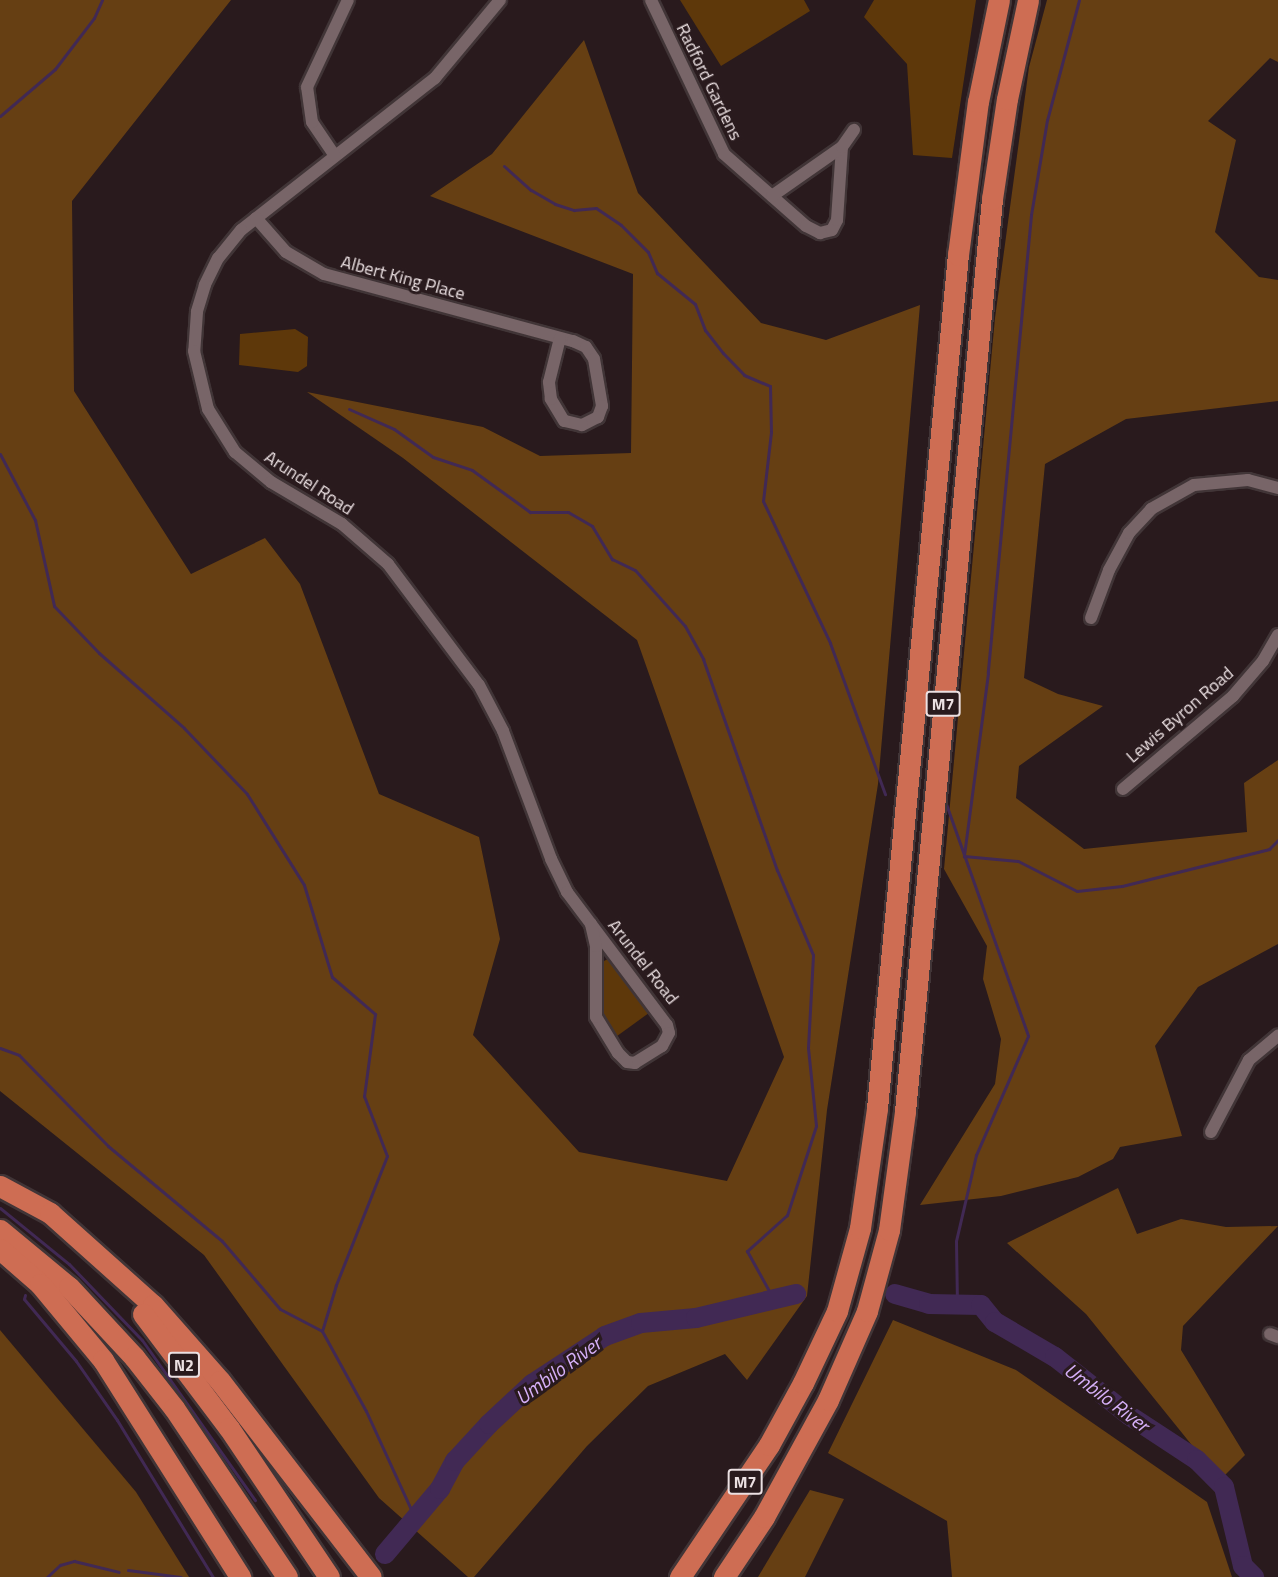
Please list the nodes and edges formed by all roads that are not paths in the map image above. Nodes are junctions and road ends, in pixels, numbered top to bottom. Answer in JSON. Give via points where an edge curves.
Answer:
{"nodes":[{"id":1,"x":348,"y":0,"type":"edge"},
{"id":2,"x":500,"y":0,"type":"edge"},
{"id":3,"x":651,"y":0,"type":"edge"},
{"id":4,"x":999,"y":0,"type":"edge"},
{"id":5,"x":1028,"y":0,"type":"edge"},
{"id":6,"x":854,"y":130,"type":"dead end"},
{"id":7,"x":842,"y":147,"type":"junction"},
{"id":8,"x":335,"y":156,"type":"junction"},
{"id":9,"x":819,"y":162,"type":"junction"},
{"id":10,"x":840,"y":170,"type":"junction"},
{"id":11,"x":772,"y":196,"type":"junction"},
{"id":12,"x":256,"y":218,"type":"junction"},
{"id":13,"x":560,"y":338,"type":"junction"},
{"id":14,"x":1278,"y":488,"type":"edge"},
{"id":15,"x":1091,"y":618,"type":"dead end"},
{"id":16,"x":1278,"y":635,"type":"edge"},
{"id":17,"x":1122,"y":789,"type":"dead end"},
{"id":18,"x":591,"y":924,"type":"junction"},
{"id":19,"x":1278,"y":1036,"type":"edge"},
{"id":20,"x":1211,"y":1132,"type":"dead end"},
{"id":21,"x":0,"y":1188,"type":"edge"},
{"id":22,"x":0,"y":1230,"type":"edge"},
{"id":23,"x":0,"y":1249,"type":"edge"},
{"id":24,"x":240,"y":1577,"type":"edge"},
{"id":25,"x":287,"y":1577,"type":"edge"},
{"id":26,"x":329,"y":1577,"type":"edge"},
{"id":27,"x":371,"y":1577,"type":"edge"},
{"id":28,"x":680,"y":1577,"type":"edge"},
{"id":29,"x":724,"y":1577,"type":"edge"}],
"edges":[{"from":1,"to":8,"type":"street","via":[[307,87],[312,122]]},
{"from":2,"to":8,"type":"street","name":"Arundel Road","via":[[435,78]]},
{"from":3,"to":11,"type":"street","name":"Radford Gardens","via":[[717,144],[732,164]]},
{"from":4,"to":28,"type":"highway","number":"M7","via":[[978,102],[958,255],[878,1096],[860,1228],[837,1311],[803,1383],[769,1445]]},
{"from":5,"to":29,"type":"highway","number":"M7","via":[[1007,99],[992,199],[906,1099],[889,1230],[867,1311],[828,1400],[764,1517]]},
{"from":6,"to":7,"type":"street"},
{"from":7,"to":9,"type":"street"},
{"from":7,"to":10,"type":"street","name":"Radford Gardens"},
{"from":8,"to":12,"type":"street","name":"Arundel Road"},
{"from":9,"to":10,"type":"street"},
{"from":9,"to":11,"type":"street"},
{"from":10,"to":11,"type":"street","name":"Radford Gardens","via":[[837,220],[827,233],[813,230]]},
{"from":12,"to":13,"type":"street","name":"Albert King Place","via":[[286,252],[324,274]]},
{"from":12,"to":18,"type":"street","name":"Arundel Road","via":[[218,258],[197,312],[196,368],[208,409],[235,452],[254,470],[342,524],[388,564],[417,598],[490,705],[551,859],[567,892]]},
{"from":13,"to":13,"type":"street","name":"Albert King Place","via":[[549,382],[551,399],[564,421],[582,424],[598,417],[602,406],[594,359],[580,344]]},
{"from":14,"to":15,"type":"street","via":[[1248,480],[1194,485],[1151,509],[1124,542]]},
{"from":16,"to":17,"type":"street","name":"Lewis Byron Road","via":[[1263,661],[1233,696]]},
{"from":18,"to":18,"type":"street","name":"Arundel Road","via":[[668,1025],[669,1033],[662,1046],[635,1063],[627,1062],[618,1053],[596,1017],[596,945]]},
{"from":19,"to":20,"type":"street","via":[[1249,1060]]},
{"from":21,"to":26,"type":"highway","number":"N2","via":[[107,1275],[156,1328]]},
{"from":21,"to":27,"type":"highway","via":[[50,1214],[108,1261],[168,1321],[220,1381]]},
{"from":22,"to":25,"type":"highway","number":"N2","via":[[69,1287],[134,1357],[174,1408]]},
{"from":23,"to":24,"type":"highway","via":[[40,1284],[103,1360]]}]}
